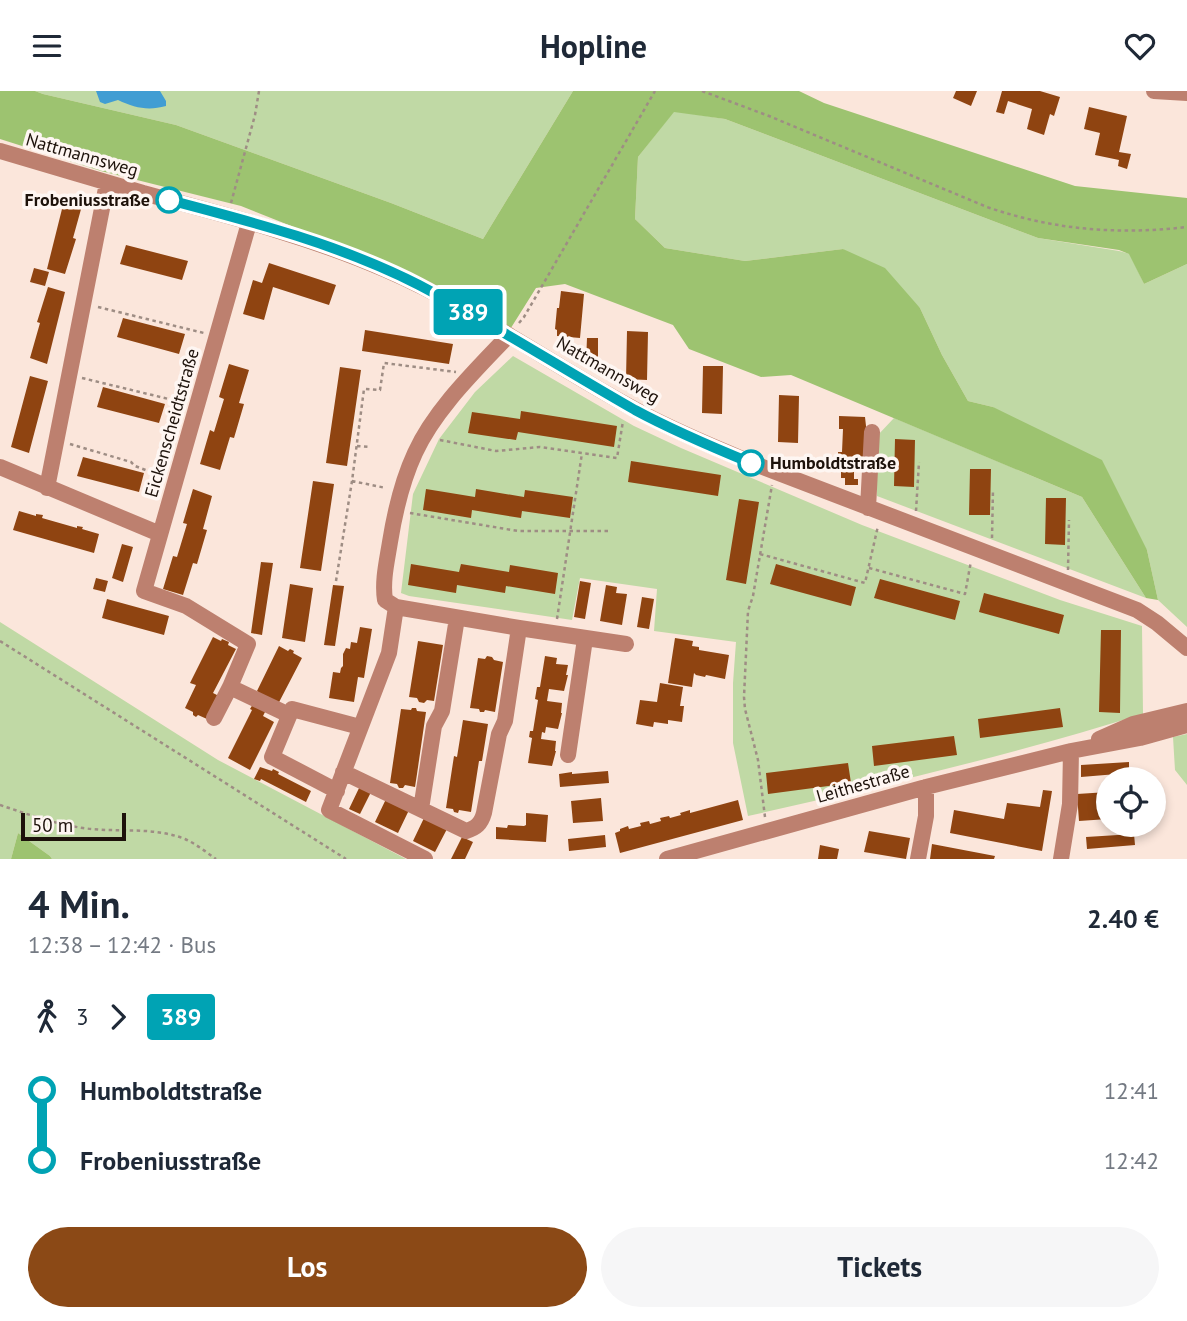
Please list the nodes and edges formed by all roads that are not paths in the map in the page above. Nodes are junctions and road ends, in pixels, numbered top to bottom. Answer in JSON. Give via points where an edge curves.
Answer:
{"nodes":[{"id":1,"x":1154,"y":91,"type":"edge"},
{"id":2,"x":1187,"y":93,"type":"edge"},
{"id":3,"x":0,"y":151,"type":"edge"},
{"id":4,"x":107,"y":183,"type":"junction"},
{"id":5,"x":249,"y":222,"type":"junction"},
{"id":6,"x":509,"y":335,"type":"junction"},
{"id":7,"x":872,"y":432,"type":"dead end"},
{"id":8,"x":0,"y":467,"type":"edge"},
{"id":9,"x":47,"y":488,"type":"junction"},
{"id":10,"x":875,"y":510,"type":"junction"},
{"id":11,"x":160,"y":534,"type":"junction"},
{"id":12,"x":396,"y":607,"type":"junction"},
{"id":13,"x":457,"y":618,"type":"junction"},
{"id":14,"x":519,"y":628,"type":"junction"},
{"id":15,"x":585,"y":639,"type":"junction"},
{"id":16,"x":626,"y":644,"type":"dead end"},
{"id":17,"x":1187,"y":648,"type":"edge"},
{"id":18,"x":230,"y":687,"type":"junction"},
{"id":19,"x":1187,"y":711,"type":"edge"},
{"id":20,"x":289,"y":715,"type":"junction"},
{"id":21,"x":214,"y":718,"type":"dead end"},
{"id":22,"x":1187,"y":725,"type":"edge"},
{"id":23,"x":360,"y":727,"type":"junction"},
{"id":24,"x":1071,"y":751,"type":"junction"},
{"id":25,"x":568,"y":755,"type":"dead end"},
{"id":26,"x":344,"y":772,"type":"junction"},
{"id":27,"x":926,"y":787,"type":"junction"},
{"id":28,"x":337,"y":791,"type":"junction"},
{"id":29,"x":421,"y":809,"type":"junction"},
{"id":30,"x":425,"y":859,"type":"edge"},
{"id":31,"x":667,"y":859,"type":"edge"},
{"id":32,"x":918,"y":859,"type":"edge"},
{"id":33,"x":1061,"y":859,"type":"edge"}],
"edges":[{"from":1,"to":2,"type":"street"},
{"from":3,"to":4,"type":"street","name":"Nattmannsweg"},
{"from":4,"to":5,"type":"street","name":"Nattmannsweg"},
{"from":4,"to":9,"type":"street"},
{"from":5,"to":6,"type":"street","name":"Nattmannsweg","via":[[385,270]]},
{"from":5,"to":11,"type":"street","name":"Eickenscheidtstraße"},
{"from":6,"to":10,"type":"street","name":"Nattmannsweg","via":[[690,437]]},
{"from":6,"to":12,"type":"street","via":[[449,401],[415,453],[395,511],[383,587],[385,600]]},
{"from":7,"to":10,"type":"street"},
{"from":8,"to":9,"type":"street"},
{"from":9,"to":11,"type":"street"},
{"from":10,"to":17,"type":"street","name":"Nattmannsweg","via":[[1137,610]]},
{"from":11,"to":18,"type":"street","name":"Eickenscheidtstraße","via":[[144,591],[186,606],[248,644]]},
{"from":12,"to":13,"type":"street"},
{"from":12,"to":23,"type":"street","via":[[389,653]]},
{"from":13,"to":14,"type":"street"},
{"from":13,"to":29,"type":"street"},
{"from":14,"to":15,"type":"street"},
{"from":14,"to":29,"type":"street","via":[[505,721],[482,820],[466,831]]},
{"from":15,"to":16,"type":"street"},
{"from":15,"to":25,"type":"street"},
{"from":18,"to":20,"type":"street"},
{"from":18,"to":21,"type":"street"},
{"from":19,"to":24,"type":"street","name":"Leithestraße","via":[[1133,724]]},
{"from":20,"to":23,"type":"street","via":[[292,709]]},
{"from":20,"to":28,"type":"street","via":[[272,757]]},
{"from":22,"to":24,"type":"street","name":"Leithestraße"},
{"from":23,"to":26,"type":"street"},
{"from":24,"to":27,"type":"street","name":"Leithestraße"},
{"from":24,"to":33,"type":"street","via":[[1070,804]]},
{"from":26,"to":28,"type":"street"},
{"from":26,"to":29,"type":"street"},
{"from":27,"to":31,"type":"street","name":"Leithestraße"},
{"from":27,"to":32,"type":"street"},
{"from":28,"to":30,"type":"street","via":[[329,810]]}]}
